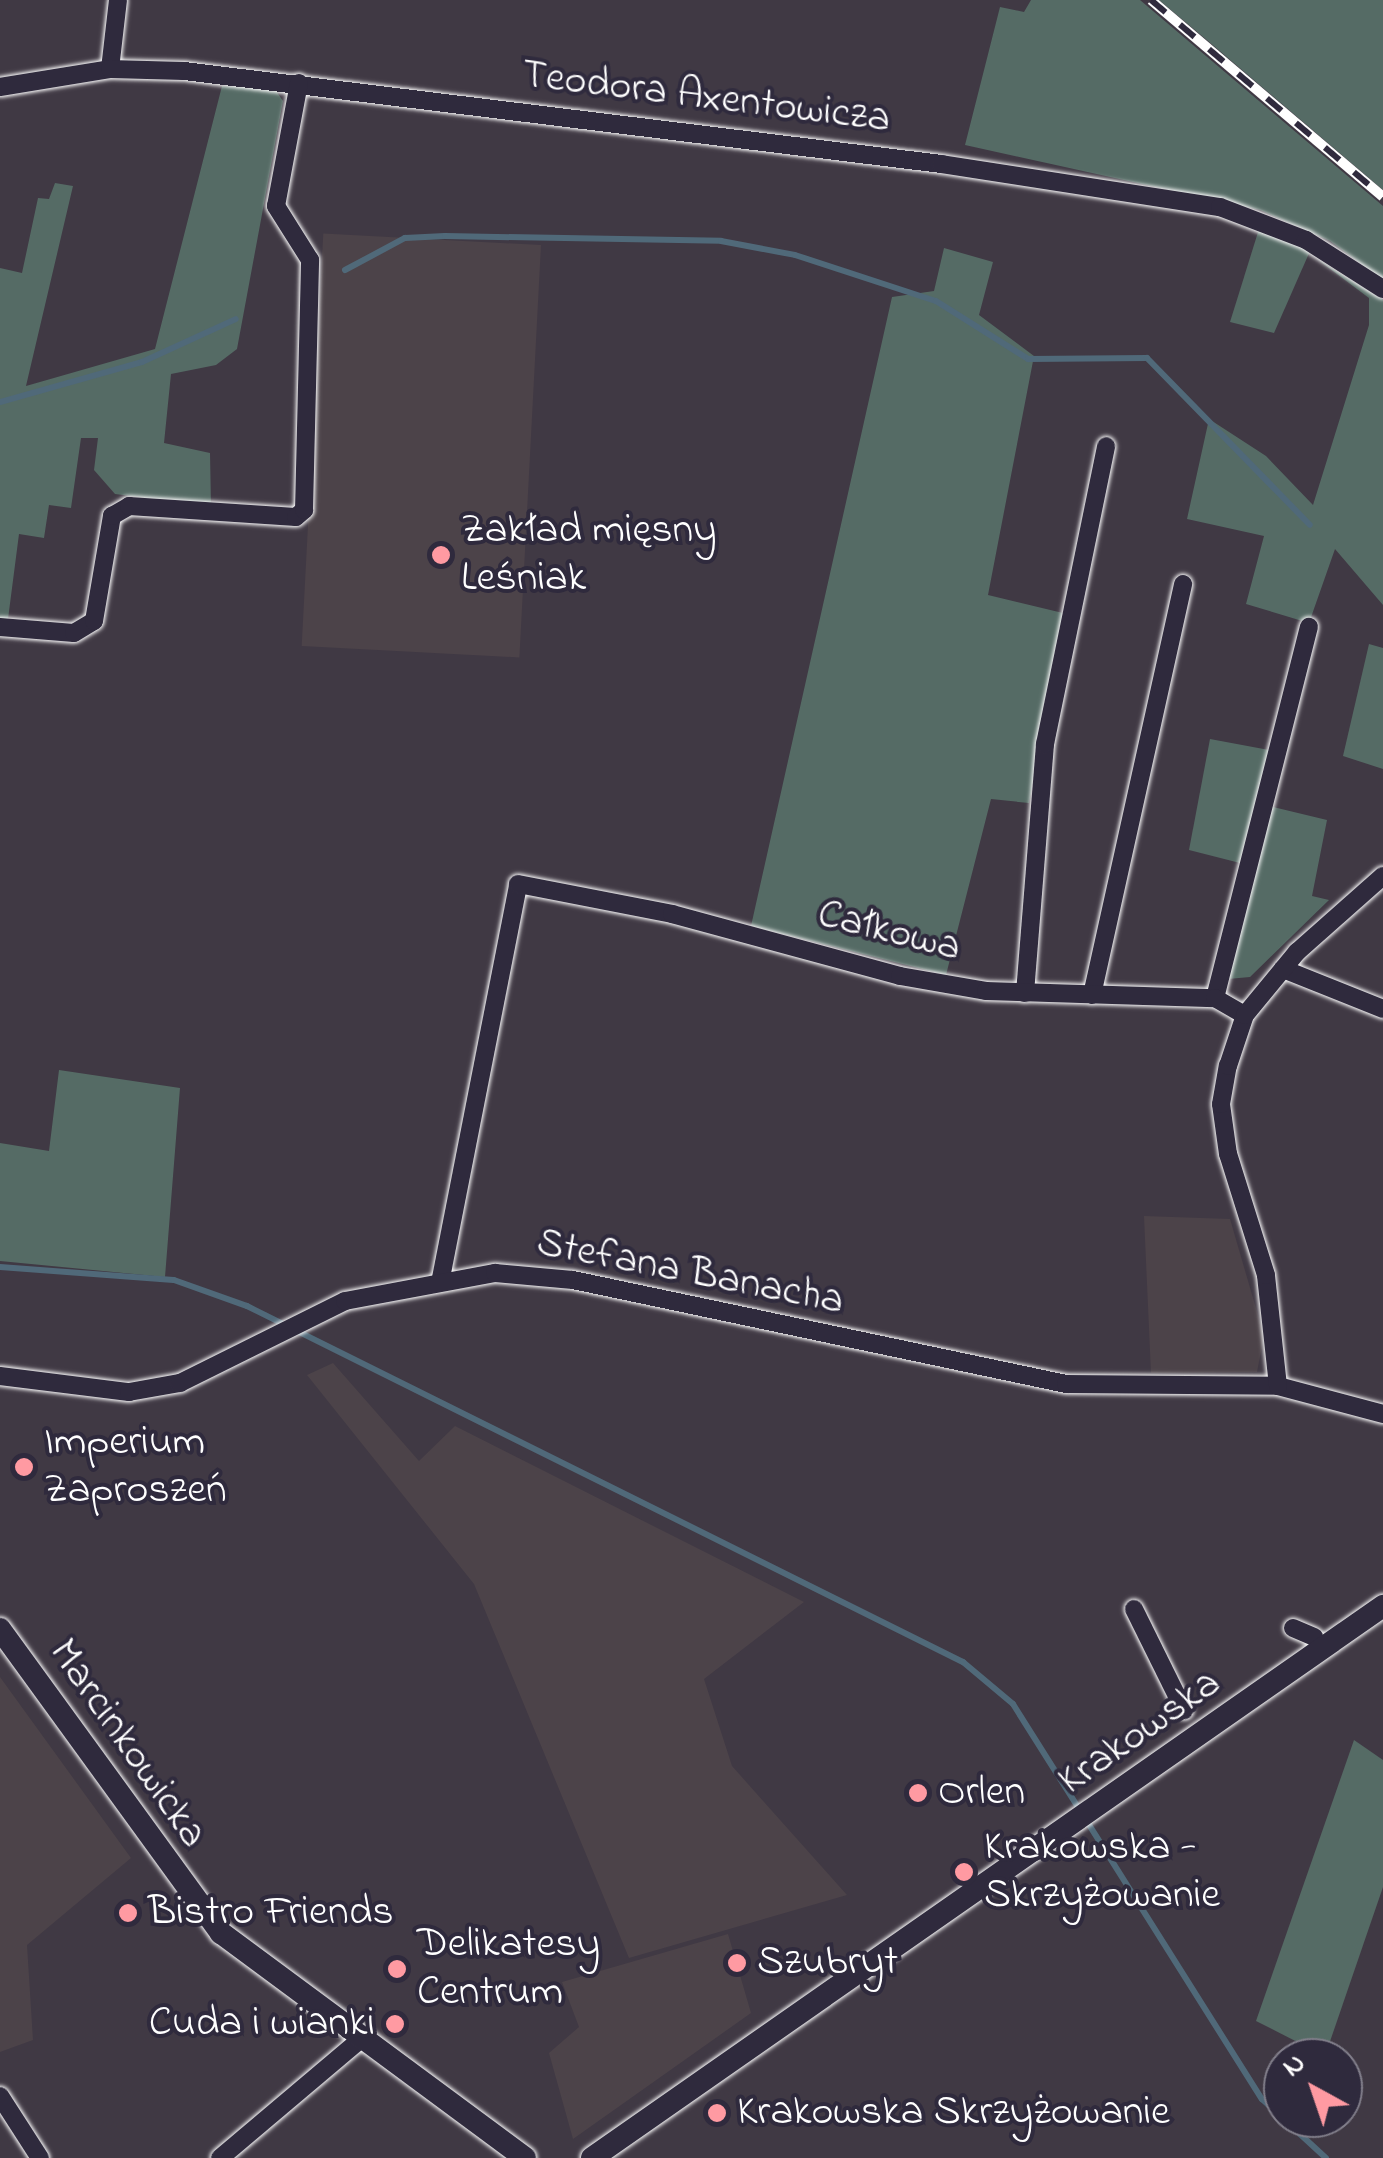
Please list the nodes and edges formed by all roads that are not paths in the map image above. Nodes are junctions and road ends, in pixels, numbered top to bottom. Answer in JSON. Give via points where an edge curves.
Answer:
{"nodes":[{"id":1,"x":118,"y":0,"type":"edge"},
{"id":2,"x":110,"y":69,"type":"junction"},
{"id":3,"x":299,"y":83,"type":"junction"},
{"id":4,"x":0,"y":87,"type":"edge"},
{"id":5,"x":1383,"y":290,"type":"edge"},
{"id":6,"x":1106,"y":446,"type":"dead end"},
{"id":7,"x":1182,"y":584,"type":"dead end"},
{"id":8,"x":0,"y":626,"type":"edge"},
{"id":9,"x":1309,"y":627,"type":"dead end"},
{"id":10,"x":1383,"y":876,"type":"edge"},
{"id":11,"x":1283,"y":969,"type":"junction"},
{"id":12,"x":1025,"y":993,"type":"junction"},
{"id":13,"x":1092,"y":996,"type":"junction"},
{"id":14,"x":1214,"y":998,"type":"junction"},
{"id":15,"x":1383,"y":1009,"type":"edge"},
{"id":16,"x":1246,"y":1016,"type":"junction"},
{"id":17,"x":441,"y":1278,"type":"junction"},
{"id":18,"x":0,"y":1376,"type":"edge"},
{"id":19,"x":1278,"y":1386,"type":"junction"},
{"id":20,"x":1383,"y":1414,"type":"edge"},
{"id":21,"x":1383,"y":1606,"type":"edge"},
{"id":22,"x":1134,"y":1609,"type":"dead end"},
{"id":23,"x":1293,"y":1628,"type":"dead end"},
{"id":24,"x":0,"y":1629,"type":"edge"},
{"id":25,"x":1314,"y":1638,"type":"dead end"},
{"id":26,"x":1184,"y":1710,"type":"dead end"},
{"id":27,"x":360,"y":2039,"type":"junction"},
{"id":28,"x":0,"y":2096,"type":"edge"},
{"id":29,"x":40,"y":2158,"type":"edge"},
{"id":30,"x":220,"y":2158,"type":"edge"},
{"id":31,"x":525,"y":2158,"type":"edge"},
{"id":32,"x":592,"y":2158,"type":"edge"}],
"edges":[{"from":1,"to":2,"type":"street"},
{"from":2,"to":3,"type":"street","name":"Teodora Axentowicza"},
{"from":2,"to":4,"type":"street","name":"Teodora Axentowicza"},
{"from":3,"to":5,"type":"street","name":"Teodora Axentowicza","via":[[1179,199],[1306,240]]},
{"from":3,"to":8,"type":"street","via":[[276,206],[310,260],[304,510],[296,517],[129,506],[112,516],[94,621],[74,633]]},
{"from":6,"to":12,"type":"street","via":[[1045,744]]},
{"from":7,"to":13,"type":"street"},
{"from":9,"to":14,"type":"street"},
{"from":10,"to":11,"type":"street"},
{"from":11,"to":15,"type":"street"},
{"from":11,"to":16,"type":"street"},
{"from":12,"to":13,"type":"street","name":"Całkowa"},
{"from":12,"to":17,"type":"street","name":"Całkowa","via":[[900,976],[704,921],[518,884]]},
{"from":13,"to":14,"type":"street","name":"Całkowa"},
{"from":14,"to":16,"type":"street","name":"Całkowa"},
{"from":16,"to":19,"type":"street","via":[[1221,1104],[1266,1275]]},
{"from":17,"to":18,"type":"street","name":"Stefana Banacha","via":[[285,1325],[180,1382],[129,1392]]},
{"from":17,"to":19,"type":"street","name":"Stefana Banacha","via":[[574,1280],[1066,1384]]},
{"from":19,"to":20,"type":"street","name":"Stefana Banacha"},
{"from":21,"to":32,"type":"main road","name":"Krakowska"},
{"from":22,"to":26,"type":"street"},
{"from":23,"to":25,"type":"street"},
{"from":24,"to":27,"type":"main road","name":"Marcinkowicka","via":[[220,1933]]},
{"from":27,"to":30,"type":"street"},
{"from":27,"to":31,"type":"main road","name":"Marcinkowicka"},
{"from":28,"to":29,"type":"street"}]}
